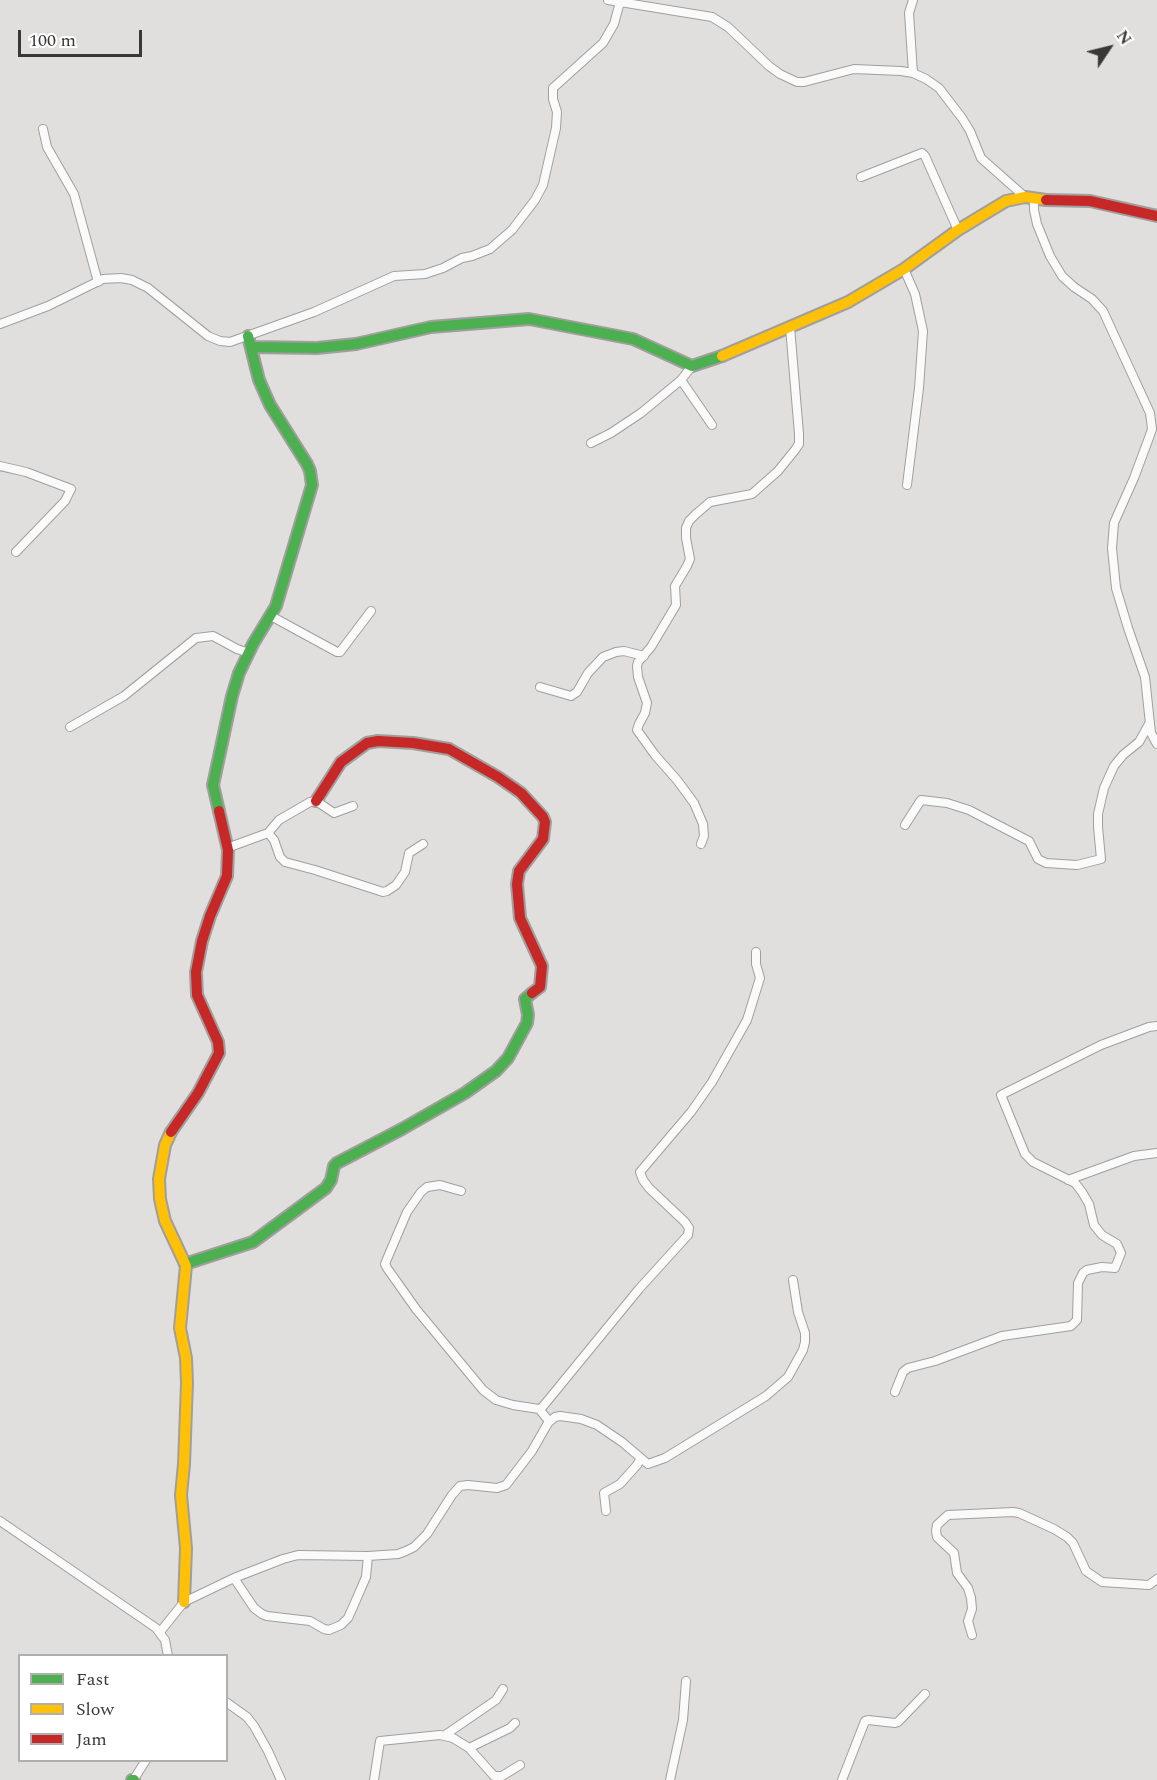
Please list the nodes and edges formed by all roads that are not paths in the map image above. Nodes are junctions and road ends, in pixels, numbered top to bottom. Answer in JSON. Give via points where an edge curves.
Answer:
{"nodes":[{"id":1,"x":608,"y":0,"type":"edge"},
{"id":2,"x":913,"y":0,"type":"edge"},
{"id":3,"x":620,"y":2,"type":"junction"},
{"id":4,"x":913,"y":73,"type":"junction"},
{"id":5,"x":43,"y":129,"type":"dead end"},
{"id":6,"x":861,"y":177,"type":"dead end"},
{"id":7,"x":1030,"y":198,"type":"junction"},
{"id":8,"x":1157,"y":216,"type":"edge"},
{"id":9,"x":958,"y":230,"type":"junction"},
{"id":10,"x":904,"y":269,"type":"junction"},
{"id":11,"x":98,"y":282,"type":"junction"},
{"id":12,"x":0,"y":324,"type":"edge"},
{"id":13,"x":790,"y":327,"type":"junction"},
{"id":14,"x":250,"y":342,"type":"junction"},
{"id":15,"x":692,"y":366,"type":"junction"},
{"id":16,"x":681,"y":380,"type":"junction"},
{"id":17,"x":712,"y":425,"type":"dead end"},
{"id":18,"x":591,"y":443,"type":"dead end"},
{"id":19,"x":0,"y":466,"type":"edge"},
{"id":20,"x":907,"y":485,"type":"dead end"},
{"id":21,"x":16,"y":552,"type":"dead end"},
{"id":22,"x":371,"y":611,"type":"dead end"},
{"id":23,"x":271,"y":616,"type":"junction"},
{"id":24,"x":249,"y":653,"type":"junction"},
{"id":25,"x":644,"y":656,"type":"junction"},
{"id":26,"x":540,"y":687,"type":"dead end"},
{"id":27,"x":1149,"y":723,"type":"junction"},
{"id":28,"x":70,"y":727,"type":"dead end"},
{"id":29,"x":1157,"y":744,"type":"edge"},
{"id":30,"x":315,"y":801,"type":"junction"},
{"id":31,"x":353,"y":806,"type":"dead end"},
{"id":32,"x":905,"y":825,"type":"dead end"},
{"id":33,"x":267,"y":833,"type":"junction"},
{"id":34,"x":423,"y":844,"type":"dead end"},
{"id":35,"x":701,"y":844,"type":"dead end"},
{"id":36,"x":227,"y":848,"type":"junction"},
{"id":37,"x":756,"y":952,"type":"dead end"},
{"id":38,"x":1157,"y":1026,"type":"edge"},
{"id":39,"x":1157,"y":1153,"type":"edge"},
{"id":40,"x":1068,"y":1180,"type":"junction"},
{"id":41,"x":461,"y":1191,"type":"dead end"},
{"id":42,"x":185,"y":1264,"type":"junction"},
{"id":43,"x":793,"y":1280,"type":"dead end"},
{"id":44,"x":895,"y":1392,"type":"dead end"},
{"id":45,"x":540,"y":1410,"type":"junction"},
{"id":46,"x":549,"y":1421,"type":"junction"},
{"id":47,"x":641,"y":1458,"type":"junction"},
{"id":48,"x":606,"y":1511,"type":"dead end"},
{"id":49,"x":0,"y":1521,"type":"edge"},
{"id":50,"x":368,"y":1557,"type":"junction"},
{"id":51,"x":234,"y":1578,"type":"junction"},
{"id":52,"x":1157,"y":1579,"type":"edge"},
{"id":53,"x":184,"y":1602,"type":"junction"},
{"id":54,"x":160,"y":1632,"type":"junction"},
{"id":55,"x":972,"y":1635,"type":"dead end"},
{"id":56,"x":168,"y":1654,"type":"edge"},
{"id":57,"x":686,"y":1681,"type":"dead end"},
{"id":58,"x":503,"y":1689,"type":"dead end"},
{"id":59,"x":926,"y":1694,"type":"dead end"},
{"id":60,"x":228,"y":1703,"type":"edge"},
{"id":61,"x":515,"y":1723,"type":"dead end"},
{"id":62,"x":445,"y":1735,"type":"junction"},
{"id":63,"x":469,"y":1748,"type":"junction"},
{"id":64,"x":145,"y":1762,"type":"edge"},
{"id":65,"x":520,"y":1765,"type":"dead end"},
{"id":66,"x":133,"y":1780,"type":"edge"},
{"id":67,"x":281,"y":1780,"type":"edge"},
{"id":68,"x":374,"y":1780,"type":"edge"},
{"id":69,"x":670,"y":1780,"type":"edge"},
{"id":70,"x":842,"y":1780,"type":"edge"}],
"edges":[{"from":1,"to":3,"type":"street"},
{"from":2,"to":4,"type":"street","via":[[909,13]]},
{"from":3,"to":4,"type":"street","via":[[712,17],[774,70],[797,82],[854,69]]},
{"from":3,"to":14,"type":"street","via":[[603,43],[553,88],[556,128],[543,185],[527,212],[502,241],[480,254],[425,274],[394,276]]},
{"from":4,"to":7,"type":"street","via":[[939,88],[968,126],[981,158]]},
{"from":5,"to":11,"type":"street","via":[[47,147],[74,194]]},
{"from":6,"to":9,"type":"street","via":[[922,153]]},
{"from":7,"to":8,"type":"street","via":[[1090,201]]},
{"from":7,"to":9,"type":"street","via":[[1006,201]]},
{"from":7,"to":27,"type":"street","via":[[1050,256],[1062,276],[1103,311],[1150,413],[1152,429],[1117,513],[1112,537],[1116,588],[1145,677]]},
{"from":9,"to":10,"type":"street"},
{"from":10,"to":13,"type":"street","via":[[848,302]]},
{"from":10,"to":20,"type":"street","via":[[915,294],[923,331]]},
{"from":11,"to":12,"type":"street"},
{"from":11,"to":14,"type":"street","via":[[121,278],[140,283],[213,339]]},
{"from":13,"to":15,"type":"street"},
{"from":13,"to":25,"type":"street","via":[[799,444],[778,471],[752,494],[710,502],[689,521],[686,538],[690,559],[675,586],[676,605]]},
{"from":14,"to":15,"type":"street","via":[[317,348],[356,344],[431,327],[529,319],[633,339]]},
{"from":14,"to":23,"type":"street","via":[[268,400],[307,464],[312,485]]},
{"from":15,"to":16,"type":"street"},
{"from":16,"to":17,"type":"street"},
{"from":16,"to":18,"type":"street","via":[[622,426]]},
{"from":19,"to":21,"type":"street","via":[[71,489],[65,501]]},
{"from":22,"to":23,"type":"street","via":[[340,652]]},
{"from":23,"to":24,"type":"street"},
{"from":24,"to":28,"type":"street","via":[[213,636],[196,638],[124,696]]},
{"from":24,"to":36,"type":"street","via":[[232,696],[213,781]]},
{"from":25,"to":26,"type":"street","via":[[623,651],[603,657],[571,696]]},
{"from":25,"to":35,"type":"street","via":[[637,666],[647,703],[638,730],[697,809],[703,824]]},
{"from":27,"to":29,"type":"street"},
{"from":27,"to":32,"type":"street","via":[[1139,742],[1114,766],[1104,788],[1098,814],[1101,859],[1077,865],[1046,863],[1038,859],[1029,841],[947,803],[921,800]]},
{"from":30,"to":31,"type":"street","via":[[334,813]]},
{"from":30,"to":33,"type":"street","via":[[279,820]]},
{"from":30,"to":42,"type":"street","via":[[341,762],[368,743],[378,741],[449,749],[521,793],[545,822],[543,839],[519,871],[517,884],[520,918],[543,969],[540,987],[525,999],[527,1023],[508,1058],[496,1071],[465,1094],[337,1162],[326,1188],[253,1242]]},
{"from":33,"to":34,"type":"street","via":[[285,862],[383,891],[396,885],[405,872],[409,853]]},
{"from":33,"to":36,"type":"street"},
{"from":36,"to":42,"type":"street","via":[[227,876],[202,941],[196,979],[197,994],[219,1053],[169,1136],[159,1179],[165,1221]]},
{"from":37,"to":45,"type":"street","via":[[760,978],[747,1020],[691,1112],[640,1172],[649,1188],[685,1222],[688,1235]]},
{"from":38,"to":40,"type":"street","via":[[1101,1045],[1001,1095],[1024,1154]]},
{"from":39,"to":40,"type":"street","via":[[1134,1156]]},
{"from":40,"to":44,"type":"street","via":[[1086,1197],[1097,1230],[1120,1250],[1115,1269],[1087,1270],[1080,1276],[1075,1323],[1002,1336],[908,1368]]},
{"from":41,"to":45,"type":"street","via":[[440,1185],[421,1192],[407,1212],[387,1259],[387,1268],[421,1317],[483,1390],[496,1400]]},
{"from":42,"to":53,"type":"street","via":[[180,1328],[187,1383],[181,1494],[186,1548]]},
{"from":43,"to":47,"type":"street","via":[[805,1342],[788,1377],[766,1396],[665,1458],[648,1464]]},
{"from":45,"to":46,"type":"street"},
{"from":46,"to":47,"type":"street","via":[[560,1416],[597,1425]]},
{"from":46,"to":50,"type":"street","via":[[506,1485],[460,1486],[414,1547],[398,1554]]},
{"from":47,"to":48,"type":"street","via":[[620,1484],[604,1493]]},
{"from":49,"to":54,"type":"street"},
{"from":50,"to":51,"type":"street","via":[[298,1555]]},
{"from":50,"to":51,"type":"street","via":[[366,1577],[348,1618],[329,1630],[310,1620],[262,1614]]},
{"from":51,"to":53,"type":"street"},
{"from":52,"to":55,"type":"street","via":[[1149,1586],[1102,1582],[1086,1570],[1067,1537],[1019,1513],[948,1515],[938,1525],[937,1537],[954,1553],[957,1573],[968,1588]]},
{"from":53,"to":54,"type":"street"},
{"from":54,"to":56,"type":"street"},
{"from":57,"to":69,"type":"street","via":[[683,1719]]},
{"from":58,"to":62,"type":"street","via":[[495,1700]]},
{"from":59,"to":70,"type":"street","via":[[898,1722],[865,1721]]},
{"from":60,"to":67,"type":"street","via":[[254,1726]]},
{"from":61,"to":63,"type":"street"},
{"from":62,"to":63,"type":"street"},
{"from":62,"to":68,"type":"street","via":[[380,1741]]},
{"from":63,"to":65,"type":"street","via":[[494,1776],[502,1776]]},
{"from":64,"to":66,"type":"street"}]}
